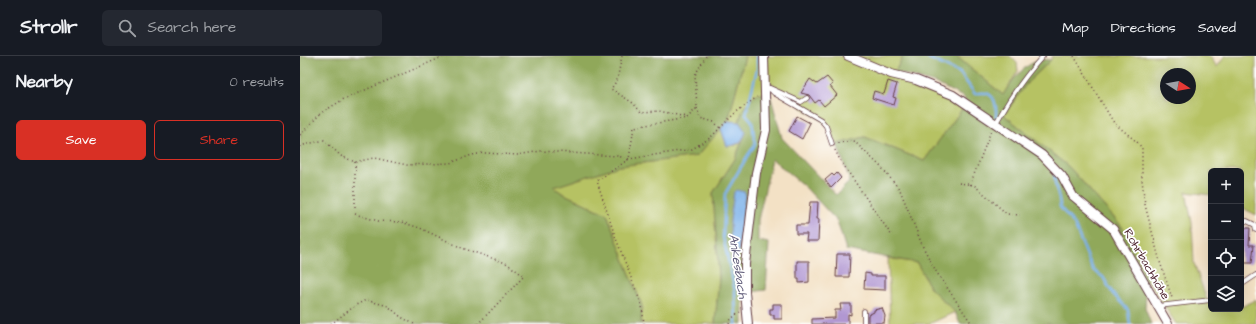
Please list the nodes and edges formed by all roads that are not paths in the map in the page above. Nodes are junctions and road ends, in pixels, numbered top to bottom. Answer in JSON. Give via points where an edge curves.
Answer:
{"nodes":[{"id":1,"x":764,"y":56,"type":"edge"},
{"id":2,"x":848,"y":56,"type":"edge"},
{"id":3,"x":1043,"y":56,"type":"edge"},
{"id":4,"x":766,"y":86,"type":"junction"},
{"id":5,"x":807,"y":98,"type":"dead end"},
{"id":6,"x":995,"y":123,"type":"junction"},
{"id":7,"x":832,"y":144,"type":"road end"},
{"id":8,"x":1244,"y":222,"type":"edge"},
{"id":9,"x":1256,"y":230,"type":"edge"},
{"id":10,"x":1256,"y":275,"type":"edge"},
{"id":11,"x":1244,"y":283,"type":"edge"},
{"id":12,"x":1208,"y":301,"type":"edge"},
{"id":13,"x":1158,"y":306,"type":"junction"},
{"id":14,"x":864,"y":311,"type":"dead end"},
{"id":15,"x":748,"y":324,"type":"edge"},
{"id":16,"x":864,"y":324,"type":"edge"},
{"id":17,"x":1168,"y":324,"type":"edge"}],
"edges":[{"from":1,"to":4,"type":"street"},
{"from":2,"to":6,"type":"street","name":"Rohrbachhöhe","via":[[953,95]]},
{"from":3,"to":6,"type":"lane","via":[[1026,75]]},
{"from":4,"to":5,"type":"lane","via":[[801,102]]},
{"from":4,"to":7,"type":"lane","via":[[821,120],[826,126]]},
{"from":4,"to":15,"type":"street","via":[[766,130],[756,173],[745,264]]},
{"from":6,"to":13,"type":"street","name":"Rohrbachhöhe","via":[[1042,155],[1062,176],[1073,196],[1113,229]]},
{"from":8,"to":9,"type":"lane","via":[[1255,225]]},
{"from":10,"to":11,"type":"lane"},
{"from":12,"to":13,"type":"lane"},
{"from":13,"to":17,"type":"street","name":"Rohrbachhöhe"},
{"from":14,"to":16,"type":"lane"}]}
